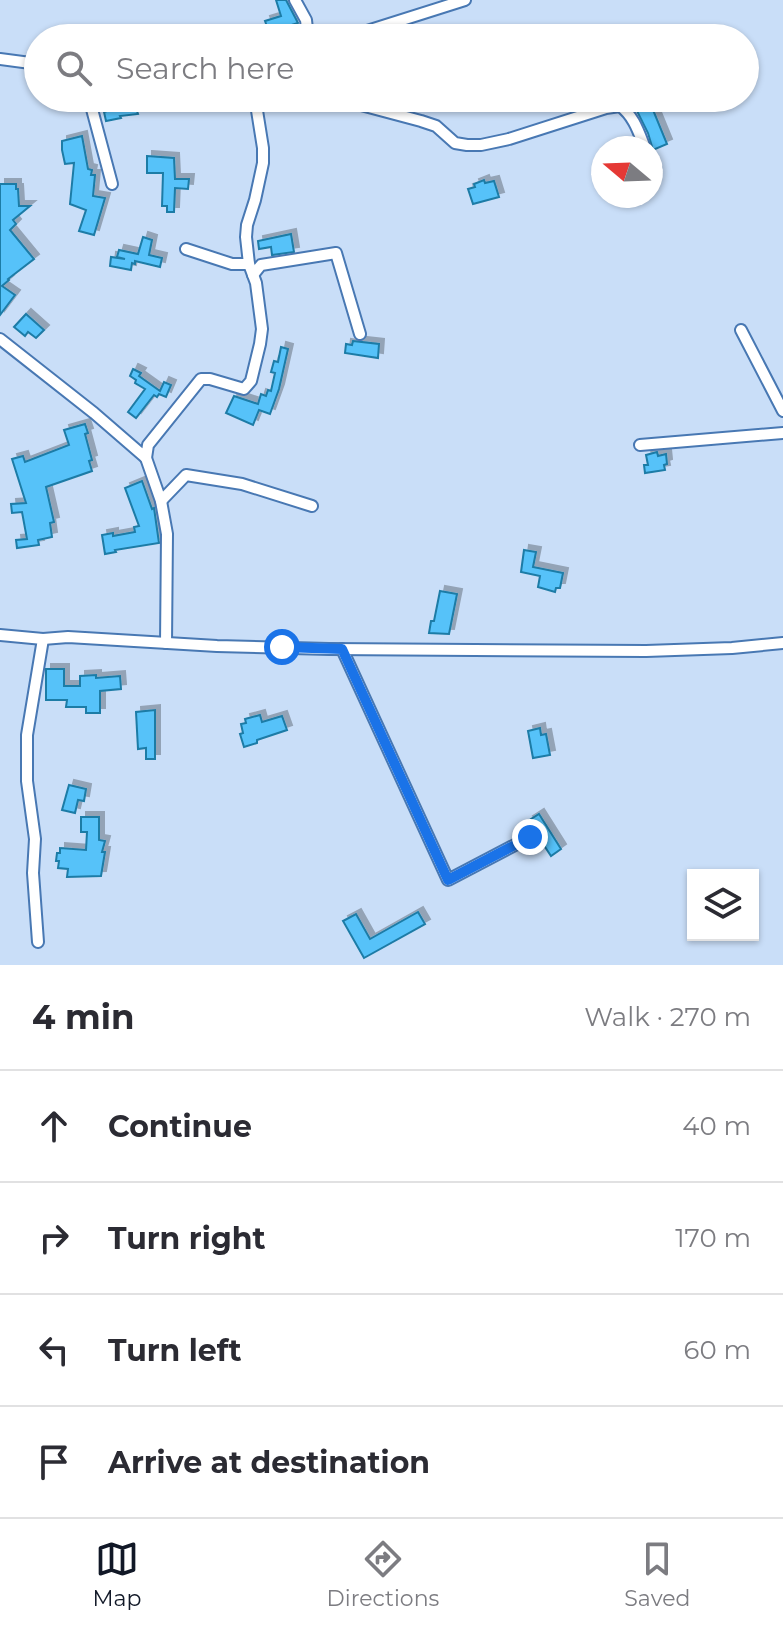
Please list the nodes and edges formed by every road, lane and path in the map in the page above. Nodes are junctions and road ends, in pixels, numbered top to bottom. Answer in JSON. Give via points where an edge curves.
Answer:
{"nodes":[{"id":1,"x":295,"y":0,"type":"edge"},
{"id":2,"x":465,"y":0,"type":"edge"},
{"id":3,"x":306,"y":24,"type":"edge"},
{"id":4,"x":389,"y":24,"type":"edge"},
{"id":5,"x":0,"y":59,"type":"edge"},
{"id":6,"x":24,"y":62,"type":"edge"},
{"id":7,"x":93,"y":112,"type":"edge"},
{"id":8,"x":257,"y":112,"type":"edge"},
{"id":9,"x":387,"y":112,"type":"edge"},
{"id":10,"x":593,"y":112,"type":"edge"},
{"id":11,"x":629,"y":112,"type":"edge"},
{"id":12,"x":641,"y":136,"type":"edge"},
{"id":13,"x":112,"y":184,"type":"dead end"},
{"id":14,"x":186,"y":249,"type":"dead end"},
{"id":15,"x":251,"y":270,"type":"junction"},
{"id":16,"x":741,"y":330,"type":"dead end"},
{"id":17,"x":360,"y":334,"type":"dead end"},
{"id":18,"x":0,"y":339,"type":"edge"},
{"id":19,"x":783,"y":411,"type":"edge"},
{"id":20,"x":783,"y":433,"type":"edge"},
{"id":21,"x":640,"y":445,"type":"dead end"},
{"id":22,"x":146,"y":458,"type":"junction"},
{"id":23,"x":161,"y":501,"type":"junction"},
{"id":24,"x":312,"y":506,"type":"dead end"},
{"id":25,"x":0,"y":635,"type":"edge"},
{"id":26,"x":43,"y":639,"type":"junction"},
{"id":27,"x":166,"y":643,"type":"junction"},
{"id":28,"x":783,"y":643,"type":"edge"},
{"id":29,"x":342,"y":649,"type":"junction"},
{"id":30,"x":530,"y":837,"type":"dead end"},
{"id":31,"x":38,"y":942,"type":"dead end"}],
"edges":[{"from":1,"to":3,"type":"street"},
{"from":2,"to":4,"type":"street"},
{"from":5,"to":6,"type":"street"},
{"from":7,"to":13,"type":"street"},
{"from":8,"to":15,"type":"street","via":[[263,163],[247,225]]},
{"from":9,"to":10,"type":"street","via":[[436,126],[455,143],[467,145],[509,139]]},
{"from":11,"to":12,"type":"street"},
{"from":14,"to":15,"type":"street"},
{"from":15,"to":17,"type":"street","via":[[336,253]]},
{"from":15,"to":22,"type":"street","via":[[262,329],[251,381],[244,389],[201,379],[148,445]]},
{"from":16,"to":19,"type":"street"},
{"from":18,"to":22,"type":"street"},
{"from":20,"to":21,"type":"street"},
{"from":22,"to":23,"type":"street"},
{"from":23,"to":24,"type":"street","via":[[186,475],[242,484]]},
{"from":23,"to":27,"type":"street","via":[[167,534]]},
{"from":25,"to":26,"type":"street"},
{"from":26,"to":27,"type":"street"},
{"from":26,"to":31,"type":"street","via":[[27,735]]},
{"from":27,"to":29,"type":"street"},
{"from":28,"to":29,"type":"street","via":[[646,651]]},
{"from":29,"to":30,"type":"street","via":[[448,880]]}]}
